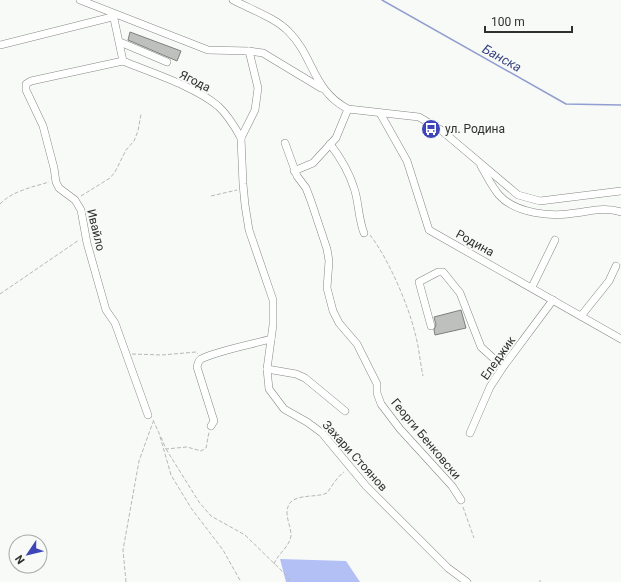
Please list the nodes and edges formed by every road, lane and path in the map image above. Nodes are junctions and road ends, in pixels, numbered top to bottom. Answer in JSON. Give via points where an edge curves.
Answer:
{"nodes":[{"id":1,"x":80,"y":0,"type":"edge"},
{"id":2,"x":233,"y":0,"type":"edge"},
{"id":3,"x":112,"y":15,"type":"junction"},
{"id":4,"x":120,"y":42,"type":"junction"},
{"id":5,"x":0,"y":45,"type":"edge"},
{"id":6,"x":249,"y":51,"type":"junction"},
{"id":7,"x":123,"y":61,"type":"junction"},
{"id":8,"x":167,"y":62,"type":"dead end"},
{"id":9,"x":323,"y":89,"type":"junction"},
{"id":10,"x":348,"y":109,"type":"junction"},
{"id":11,"x":380,"y":113,"type":"junction"},
{"id":12,"x":141,"y":114,"type":"dead end"},
{"id":13,"x":241,"y":138,"type":"junction"},
{"id":14,"x":285,"y":143,"type":"dead end"},
{"id":15,"x":330,"y":144,"type":"junction"},
{"id":16,"x":479,"y":162,"type":"junction"},
{"id":17,"x":294,"y":171,"type":"junction"},
{"id":18,"x":55,"y":180,"type":"junction"},
{"id":19,"x":244,"y":189,"type":"junction"},
{"id":20,"x":621,"y":191,"type":"edge"},
{"id":21,"x":212,"y":196,"type":"dead end"},
{"id":22,"x":75,"y":200,"type":"junction"},
{"id":23,"x":0,"y":204,"type":"edge"},
{"id":24,"x":621,"y":212,"type":"edge"},
{"id":25,"x":362,"y":230,"type":"joint"},
{"id":26,"x":86,"y":235,"type":"junction"},
{"id":27,"x":555,"y":240,"type":"dead end"},
{"id":28,"x":616,"y":266,"type":"dead end"},
{"id":29,"x":532,"y":287,"type":"junction"},
{"id":30,"x":0,"y":294,"type":"edge"},
{"id":31,"x":553,"y":300,"type":"junction"},
{"id":32,"x":581,"y":316,"type":"junction"},
{"id":33,"x":431,"y":326,"type":"dead end"},
{"id":34,"x":271,"y":339,"type":"junction"},
{"id":35,"x":621,"y":339,"type":"edge"},
{"id":36,"x":126,"y":356,"type":"junction"},
{"id":37,"x":201,"y":359,"type":"junction"},
{"id":38,"x":503,"y":367,"type":"junction"},
{"id":39,"x":267,"y":369,"type":"junction"},
{"id":40,"x":423,"y":376,"type":"dead end"},
{"id":41,"x":345,"y":411,"type":"dead end"},
{"id":42,"x":148,"y":416,"type":"joint"},
{"id":43,"x":154,"y":421,"type":"junction"},
{"id":44,"x":211,"y":426,"type":"joint"},
{"id":45,"x":159,"y":433,"type":"junction"},
{"id":46,"x":470,"y":433,"type":"dead end"},
{"id":47,"x":166,"y":449,"type":"junction"},
{"id":48,"x":351,"y":469,"type":"junction"},
{"id":49,"x":460,"y":500,"type":"joint"},
{"id":50,"x":474,"y":538,"type":"dead end"},
{"id":51,"x":274,"y":564,"type":"junction"},
{"id":52,"x":126,"y":582,"type":"edge"},
{"id":53,"x":241,"y":582,"type":"edge"},
{"id":54,"x":291,"y":582,"type":"edge"},
{"id":55,"x":467,"y":582,"type":"edge"}],
"edges":[{"from":1,"to":3,"type":"street"},
{"from":2,"to":9,"type":"street","via":[[278,23],[289,32]]},
{"from":3,"to":4,"type":"street"},
{"from":3,"to":5,"type":"street"},
{"from":3,"to":6,"type":"street","via":[[208,50]]},
{"from":4,"to":7,"type":"street"},
{"from":4,"to":8,"type":"street"},
{"from":6,"to":9,"type":"street","via":[[263,53]]},
{"from":6,"to":13,"type":"street","name":"Захари Стоянов","via":[[256,75],[257,98],[255,110]]},
{"from":7,"to":13,"type":"street","name":"Ягода","via":[[181,85],[210,101],[227,116]]},
{"from":7,"to":18,"type":"street","via":[[26,84],[26,90],[50,149]]},
{"from":9,"to":10,"type":"street","via":[[331,98]]},
{"from":10,"to":11,"type":"street"},
{"from":10,"to":15,"type":"street"},
{"from":11,"to":16,"type":"street","via":[[419,117],[442,130]]},
{"from":11,"to":29,"type":"street","name":"Родина","via":[[407,161],[429,230]]},
{"from":12,"to":22,"type":"path","via":[[134,141],[126,150],[115,172]]},
{"from":13,"to":19,"type":"street","name":"Захари Стоянов"},
{"from":14,"to":17,"type":"street","name":"Георги Бенковски"},
{"from":15,"to":17,"type":"street","via":[[313,163]]},
{"from":15,"to":25,"type":"street","via":[[350,176]]},
{"from":16,"to":20,"type":"street","via":[[518,195],[540,201]]},
{"from":16,"to":24,"type":"street","via":[[500,196],[515,208],[557,215],[610,209]]},
{"from":17,"to":49,"type":"street","name":"Георги Бенковски","via":[[309,195],[327,249],[327,288],[339,323],[357,344],[377,384],[376,393],[381,404],[400,429],[452,486]]},
{"from":18,"to":22,"type":"street","name":"Ивайло","via":[[59,188]]},
{"from":18,"to":23,"type":"path","via":[[20,192]]},
{"from":19,"to":21,"type":"path"},
{"from":19,"to":34,"type":"street","name":"Захари Стоянов","via":[[249,230],[273,300]]},
{"from":22,"to":26,"type":"street","name":"Ивайло","via":[[81,210]]},
{"from":25,"to":40,"type":"path","via":[[368,231],[397,284],[415,333]]},
{"from":26,"to":30,"type":"path"},
{"from":26,"to":36,"type":"street","name":"Ивайло","via":[[106,310],[115,323]]},
{"from":27,"to":29,"type":"street"},
{"from":28,"to":32,"type":"street","via":[[609,281]]},
{"from":29,"to":31,"type":"street","name":"Родина"},
{"from":31,"to":32,"type":"street","name":"Родина"},
{"from":31,"to":38,"type":"street","name":"Еледжик"},
{"from":32,"to":35,"type":"street","name":"Родина"},
{"from":33,"to":38,"type":"street","via":[[419,282],[442,272],[460,293],[481,347]]},
{"from":34,"to":37,"type":"street"},
{"from":34,"to":39,"type":"street","name":"Захари Стоянов"},
{"from":36,"to":37,"type":"path","via":[[196,352]]},
{"from":36,"to":42,"type":"street","name":"Ивайло"},
{"from":37,"to":44,"type":"street","via":[[197,367],[214,421]]},
{"from":38,"to":46,"type":"street","name":"Еледжик","via":[[490,387]]},
{"from":39,"to":41,"type":"street","via":[[305,378]]},
{"from":39,"to":48,"type":"street","name":"Захари Стоянов","via":[[269,389],[277,401],[284,409],[322,433]]},
{"from":42,"to":43,"type":"path"},
{"from":43,"to":45,"type":"path"},
{"from":43,"to":52,"type":"path","via":[[139,461],[123,550]]},
{"from":44,"to":47,"type":"path","via":[[206,448],[201,451],[187,447]]},
{"from":45,"to":47,"type":"path"},
{"from":45,"to":53,"type":"path","via":[[171,475],[191,508],[223,550]]},
{"from":47,"to":51,"type":"path","via":[[199,502],[211,516],[245,534]]},
{"from":48,"to":51,"type":"path","via":[[338,476],[327,494],[293,500],[287,514],[291,535],[287,546]]},
{"from":48,"to":55,"type":"street","name":"Захари Стоянов","via":[[448,568]]},
{"from":49,"to":50,"type":"path"},
{"from":51,"to":54,"type":"path"}]}
